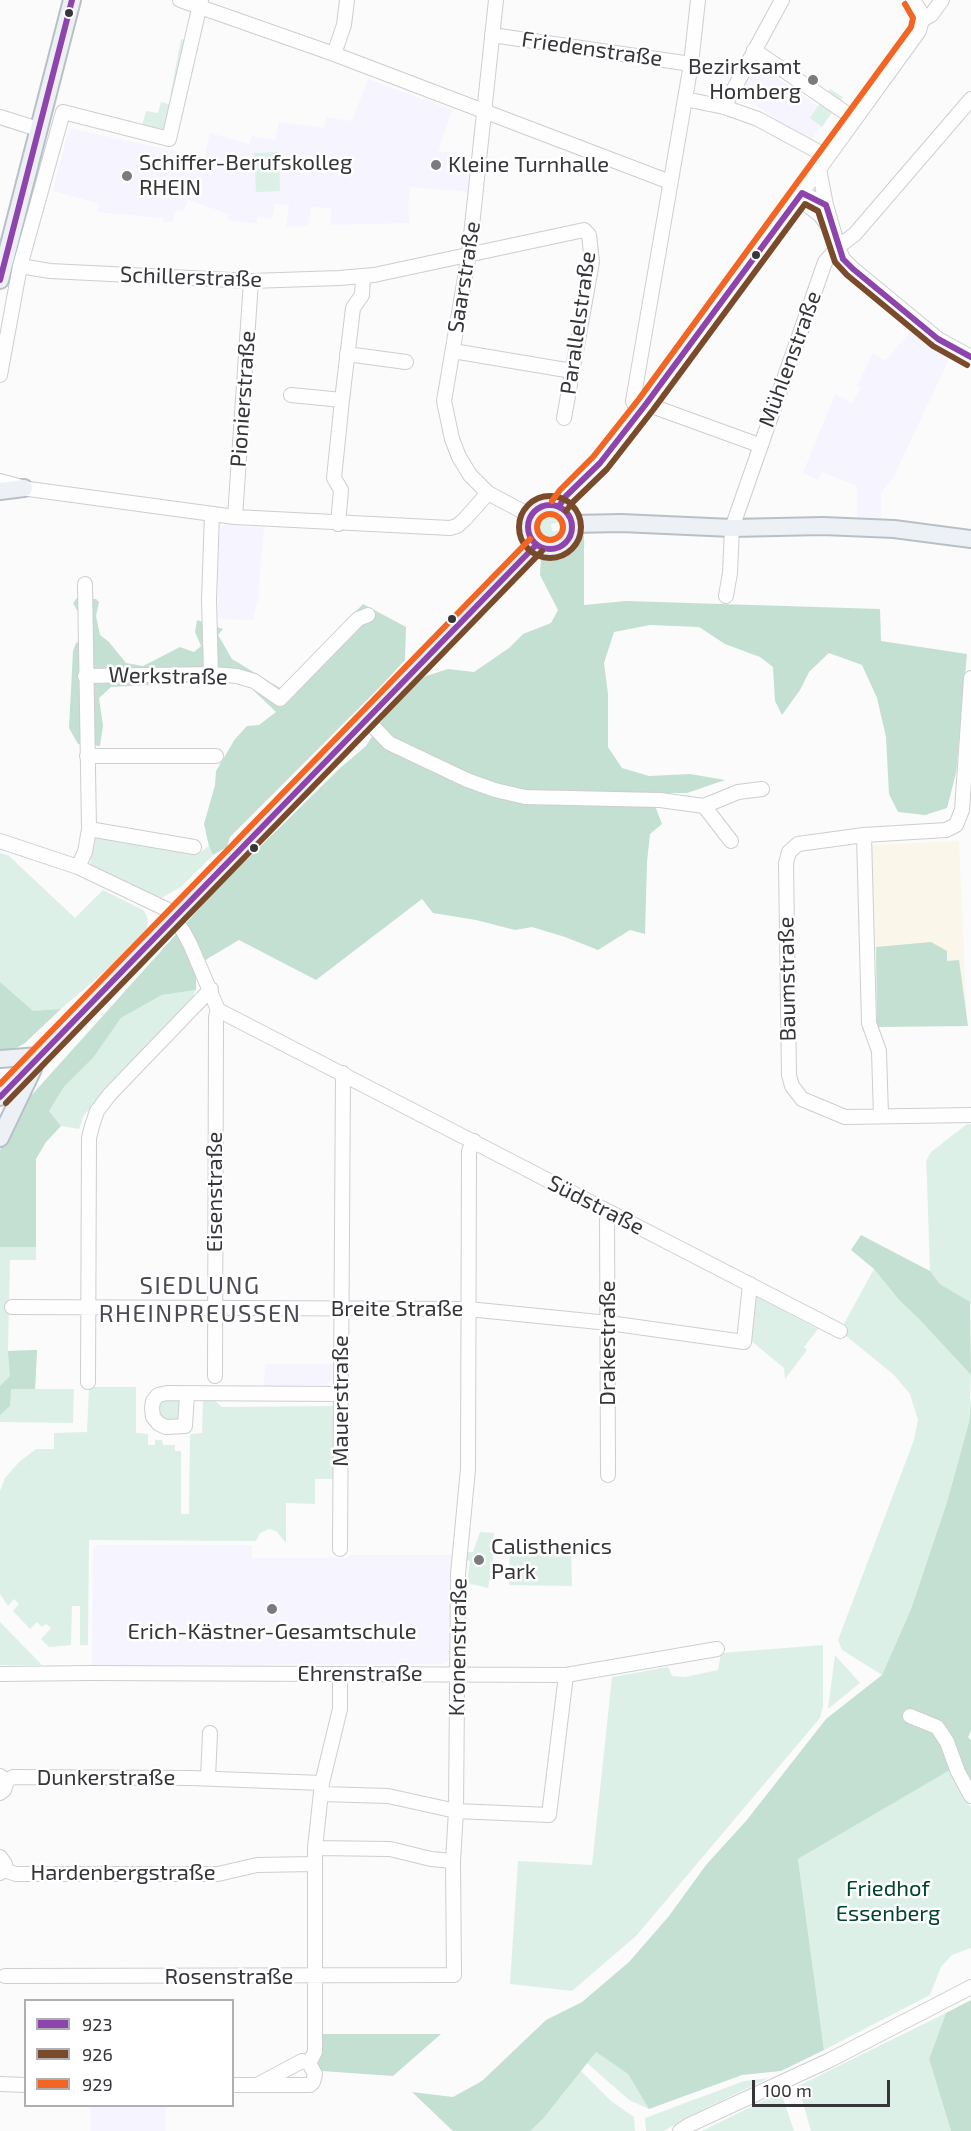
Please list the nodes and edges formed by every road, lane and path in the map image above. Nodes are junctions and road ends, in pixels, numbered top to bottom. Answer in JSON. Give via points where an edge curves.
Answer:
{"nodes":[{"id":1,"x":72,"y":0,"type":"edge"},
{"id":2,"x":180,"y":0,"type":"edge"},
{"id":3,"x":347,"y":0,"type":"edge"},
{"id":4,"x":496,"y":0,"type":"edge"},
{"id":5,"x":698,"y":0,"type":"edge"},
{"id":6,"x":782,"y":0,"type":"edge"},
{"id":7,"x":913,"y":0,"type":"edge"},
{"id":8,"x":942,"y":0,"type":"edge"},
{"id":9,"x":201,"y":3,"type":"edge"},
{"id":10,"x":922,"y":20,"type":"junction"},
{"id":11,"x":492,"y":35,"type":"junction"},
{"id":12,"x":754,"y":50,"type":"junction"},
{"id":13,"x":334,"y":54,"type":"junction"},
{"id":14,"x":691,"y":64,"type":"junction"},
{"id":15,"x":685,"y":99,"type":"junction"},
{"id":16,"x":970,"y":101,"type":"edge"},
{"id":17,"x":724,"y":107,"type":"junction"},
{"id":18,"x":485,"y":113,"type":"junction"},
{"id":19,"x":846,"y":113,"type":"dead end"},
{"id":20,"x":0,"y":117,"type":"edge"},
{"id":21,"x":38,"y":129,"type":"junction"},
{"id":22,"x":823,"y":164,"type":"junction"},
{"id":23,"x":670,"y":182,"type":"junction"},
{"id":24,"x":800,"y":195,"type":"junction"},
{"id":25,"x":826,"y":206,"type":"junction"},
{"id":26,"x":832,"y":229,"type":"junction"},
{"id":27,"x":584,"y":230,"type":"joint"},
{"id":28,"x":838,"y":247,"type":"junction"},
{"id":29,"x":469,"y":254,"type":"junction"},
{"id":30,"x":6,"y":268,"type":"edge"},
{"id":31,"x":363,"y":276,"type":"junction"},
{"id":32,"x":251,"y":281,"type":"junction"},
{"id":33,"x":453,"y":351,"type":"junction"},
{"id":34,"x":347,"y":354,"type":"junction"},
{"id":35,"x":971,"y":357,"type":"edge"},
{"id":36,"x":406,"y":362,"type":"dead end"},
{"id":37,"x":572,"y":371,"type":"junction"},
{"id":38,"x":0,"y":375,"type":"edge"},
{"id":39,"x":291,"y":395,"type":"dead end"},
{"id":40,"x":342,"y":400,"type":"junction"},
{"id":41,"x":642,"y":409,"type":"junction"},
{"id":42,"x":564,"y":418,"type":"dead end"},
{"id":43,"x":759,"y":445,"type":"junction"},
{"id":44,"x":0,"y":483,"type":"edge"},
{"id":45,"x":24,"y":488,"type":"junction"},
{"id":46,"x":0,"y":491,"type":"edge"},
{"id":47,"x":488,"y":493,"type":"junction"},
{"id":48,"x":559,"y":506,"type":"junction"},
{"id":49,"x":212,"y":514,"type":"junction"},
{"id":50,"x":531,"y":516,"type":"junction"},
{"id":51,"x":235,"y":517,"type":"junction"},
{"id":52,"x":338,"y":524,"type":"junction"},
{"id":53,"x":573,"y":524,"type":"junction"},
{"id":54,"x":732,"y":528,"type":"junction"},
{"id":55,"x":971,"y":539,"type":"edge"},
{"id":56,"x":536,"y":545,"type":"junction"},
{"id":57,"x":85,"y":584,"type":"dead end"},
{"id":58,"x":726,"y":596,"type":"dead end"},
{"id":59,"x":368,"y":615,"type":"dead end"},
{"id":60,"x":211,"y":674,"type":"junction"},
{"id":61,"x":86,"y":675,"type":"junction"},
{"id":62,"x":971,"y":678,"type":"edge"},
{"id":63,"x":367,"y":720,"type":"junction"},
{"id":64,"x":87,"y":756,"type":"junction"},
{"id":65,"x":216,"y":756,"type":"dead end"},
{"id":66,"x":762,"y":789,"type":"dead end"},
{"id":67,"x":704,"y":806,"type":"junction"},
{"id":68,"x":89,"y":829,"type":"junction"},
{"id":69,"x":864,"y":835,"type":"junction"},
{"id":70,"x":0,"y":841,"type":"edge"},
{"id":71,"x":731,"y":842,"type":"dead end"},
{"id":72,"x":194,"y":847,"type":"dead end"},
{"id":73,"x":78,"y":867,"type":"junction"},
{"id":74,"x":174,"y":918,"type":"junction"},
{"id":75,"x":211,"y":989,"type":"junction"},
{"id":76,"x":218,"y":1010,"type":"junction"},
{"id":77,"x":39,"y":1056,"type":"junction"},
{"id":78,"x":0,"y":1059,"type":"edge"},
{"id":79,"x":343,"y":1073,"type":"junction"},
{"id":80,"x":0,"y":1097,"type":"edge"},
{"id":81,"x":971,"y":1115,"type":"edge"},
{"id":82,"x":881,"y":1116,"type":"junction"},
{"id":83,"x":0,"y":1138,"type":"edge"},
{"id":84,"x":474,"y":1141,"type":"junction"},
{"id":85,"x":607,"y":1211,"type":"junction"},
{"id":86,"x":750,"y":1284,"type":"junction"},
{"id":87,"x":12,"y":1307,"type":"dead end"},
{"id":88,"x":88,"y":1307,"type":"junction"},
{"id":89,"x":214,"y":1308,"type":"junction"},
{"id":90,"x":468,"y":1309,"type":"junction"},
{"id":91,"x":341,"y":1310,"type":"junction"},
{"id":92,"x":609,"y":1323,"type":"junction"},
{"id":93,"x":840,"y":1331,"type":"dead end"},
{"id":94,"x":215,"y":1376,"type":"dead end"},
{"id":95,"x":88,"y":1382,"type":"dead end"},
{"id":96,"x":341,"y":1394,"type":"junction"},
{"id":97,"x":187,"y":1395,"type":"dead end"},
{"id":98,"x":608,"y":1475,"type":"dead end"},
{"id":99,"x":340,"y":1549,"type":"dead end"},
{"id":100,"x":717,"y":1649,"type":"dead end"},
{"id":101,"x":0,"y":1674,"type":"edge"},
{"id":102,"x":457,"y":1674,"type":"junction"},
{"id":103,"x":340,"y":1675,"type":"junction"},
{"id":104,"x":566,"y":1675,"type":"junction"},
{"id":105,"x":910,"y":1716,"type":"dead end"},
{"id":106,"x":210,"y":1733,"type":"dead end"},
{"id":107,"x":208,"y":1778,"type":"junction"},
{"id":108,"x":2,"y":1783,"type":"edge"},
{"id":109,"x":321,"y":1789,"type":"junction"},
{"id":110,"x":971,"y":1796,"type":"edge"},
{"id":111,"x":456,"y":1811,"type":"junction"},
{"id":112,"x":315,"y":1848,"type":"junction"},
{"id":113,"x":453,"y":1861,"type":"junction"},
{"id":114,"x":314,"y":1864,"type":"junction"},
{"id":115,"x":1,"y":1866,"type":"edge"},
{"id":116,"x":454,"y":1975,"type":"joint"},
{"id":117,"x":2,"y":1976,"type":"edge"},
{"id":118,"x":315,"y":1977,"type":"junction"},
{"id":119,"x":971,"y":1987,"type":"edge"},
{"id":120,"x":309,"y":2062,"type":"junction"},
{"id":121,"x":0,"y":2085,"type":"edge"},
{"id":122,"x":24,"y":2085,"type":"edge"},
{"id":123,"x":234,"y":2085,"type":"edge"},
{"id":124,"x":257,"y":2085,"type":"junction"},
{"id":125,"x":680,"y":2131,"type":"edge"}],
"edges":[{"from":1,"to":21,"type":"main road"},
{"from":2,"to":9,"type":"street"},
{"from":3,"to":13,"type":"street"},
{"from":4,"to":11,"type":"street","name":"Saarstraße"},
{"from":5,"to":14,"type":"street"},
{"from":6,"to":12,"type":"street"},
{"from":7,"to":10,"type":"street"},
{"from":8,"to":10,"type":"street"},
{"from":9,"to":13,"type":"street"},
{"from":9,"to":30,"type":"street","via":[[169,139],[63,112]]},
{"from":10,"to":22,"type":"street","via":[[919,31]]},
{"from":11,"to":14,"type":"street","name":"Friedenstraße"},
{"from":11,"to":18,"type":"street","name":"Saarstraße"},
{"from":12,"to":17,"type":"street"},
{"from":12,"to":19,"type":"street"},
{"from":13,"to":18,"type":"street"},
{"from":14,"to":15,"type":"street"},
{"from":15,"to":17,"type":"street"},
{"from":15,"to":23,"type":"street"},
{"from":16,"to":28,"type":"street","name":"Mühlenstraße","via":[[855,234]]},
{"from":17,"to":22,"type":"street","via":[[759,119],[817,151]]},
{"from":18,"to":23,"type":"street"},
{"from":18,"to":29,"type":"street","name":"Saarstraße"},
{"from":20,"to":21,"type":"street"},
{"from":21,"to":30,"type":"main road"},
{"from":22,"to":24,"type":"street"},
{"from":22,"to":25,"type":"street"},
{"from":23,"to":41,"type":"street","via":[[656,226],[633,401]]},
{"from":24,"to":25,"type":"street"},
{"from":24,"to":26,"type":"street"},
{"from":24,"to":41,"type":"street"},
{"from":25,"to":26,"type":"street"},
{"from":26,"to":28,"type":"street"},
{"from":27,"to":29,"type":"street","name":"Schillerstraße"},
{"from":27,"to":37,"type":"street","name":"Parallelstraße","via":[[589,235],[592,262]]},
{"from":28,"to":35,"type":"street","via":[[843,259],[915,321]]},
{"from":28,"to":43,"type":"street","name":"Mühlenstraße","via":[[825,262]]},
{"from":29,"to":31,"type":"street","name":"Schillerstraße"},
{"from":29,"to":33,"type":"street","name":"Saarstraße"},
{"from":30,"to":32,"type":"street","name":"Schillerstraße"},
{"from":30,"to":38,"type":"street"},
{"from":31,"to":32,"type":"street","name":"Schillerstraße"},
{"from":31,"to":34,"type":"street","via":[[362,295],[353,308]]},
{"from":32,"to":51,"type":"street","name":"Pionierstraße"},
{"from":33,"to":37,"type":"street"},
{"from":33,"to":47,"type":"street","name":"Saarstraße","via":[[444,401],[448,428],[470,475]]},
{"from":34,"to":36,"type":"street"},
{"from":34,"to":40,"type":"street"},
{"from":37,"to":42,"type":"street","name":"Parallelstraße"},
{"from":39,"to":40,"type":"street"},
{"from":40,"to":52,"type":"street","via":[[334,478],[341,490]]},
{"from":41,"to":43,"type":"street","via":[[676,416]]},
{"from":41,"to":48,"type":"street","via":[[600,463]]},
{"from":43,"to":54,"type":"street","name":"Mühlenstraße"},
{"from":44,"to":45,"type":"street"},
{"from":45,"to":46,"type":"main road"},
{"from":45,"to":49,"type":"street"},
{"from":47,"to":50,"type":"street","name":"Saarstraße"},
{"from":47,"to":52,"type":"street","via":[[464,520],[450,528]]},
{"from":48,"to":50,"type":"main road","via":[[542,506]]},
{"from":48,"to":53,"type":"main road"},
{"from":49,"to":51,"type":"street"},
{"from":49,"to":60,"type":"street"},
{"from":50,"to":56,"type":"main road","via":[[528,531]]},
{"from":51,"to":52,"type":"street"},
{"from":53,"to":54,"type":"main road"},
{"from":53,"to":56,"type":"main road","via":[[570,538],[559,548],[551,550]]},
{"from":54,"to":55,"type":"main road","via":[[894,529]]},
{"from":54,"to":58,"type":"street","name":"Mühlenstraße"},
{"from":56,"to":63,"type":"main road"},
{"from":57,"to":61,"type":"street"},
{"from":59,"to":60,"type":"street","name":"Werkstraße","via":[[358,619],[280,699],[254,681]]},
{"from":60,"to":61,"type":"street","name":"Werkstraße"},
{"from":61,"to":64,"type":"street"},
{"from":62,"to":69,"type":"street","name":"Baumstraße","via":[[962,810],[956,825],[946,830]]},
{"from":63,"to":67,"type":"street","via":[[389,743],[495,790],[525,797],[660,800]]},
{"from":63,"to":74,"type":"main road"},
{"from":64,"to":65,"type":"street"},
{"from":64,"to":68,"type":"street"},
{"from":66,"to":67,"type":"street","via":[[738,792]]},
{"from":67,"to":71,"type":"street"},
{"from":68,"to":72,"type":"street"},
{"from":68,"to":73,"type":"street"},
{"from":69,"to":82,"type":"street","via":[[869,1023],[879,1052]]},
{"from":69,"to":82,"type":"street","name":"Baumstraße","via":[[798,844],[789,852],[789,1075],[802,1099],[845,1117]]},
{"from":70,"to":73,"type":"street"},
{"from":73,"to":74,"type":"street","via":[[166,909]]},
{"from":74,"to":75,"type":"street"},
{"from":74,"to":77,"type":"main road"},
{"from":75,"to":76,"type":"street"},
{"from":75,"to":88,"type":"street","via":[[97,1111],[89,1138]]},
{"from":76,"to":79,"type":"street","name":"Südstraße"},
{"from":76,"to":89,"type":"street","name":"Eisenstraße"},
{"from":77,"to":78,"type":"main road"},
{"from":77,"to":80,"type":"main road"},
{"from":77,"to":83,"type":"main road"},
{"from":79,"to":84,"type":"street","name":"Südstraße"},
{"from":79,"to":91,"type":"street","name":"Mauerstraße"},
{"from":81,"to":82,"type":"street","name":"Baumstraße"},
{"from":84,"to":85,"type":"street","name":"Südstraße"},
{"from":84,"to":90,"type":"street","name":"Kronenstraße","via":[[469,1151]]},
{"from":85,"to":86,"type":"street","name":"Südstraße"},
{"from":85,"to":92,"type":"street","name":"Drakestraße"},
{"from":86,"to":92,"type":"street","name":"Breite Straße","via":[[744,1342]]},
{"from":86,"to":93,"type":"street","name":"Südstraße"},
{"from":87,"to":88,"type":"street","name":"Breite Straße"},
{"from":88,"to":89,"type":"street","name":"Breite Straße"},
{"from":88,"to":95,"type":"street"},
{"from":89,"to":91,"type":"street","name":"Breite Straße"},
{"from":89,"to":94,"type":"street","name":"Eisenstraße"},
{"from":90,"to":91,"type":"street","name":"Breite Straße"},
{"from":90,"to":92,"type":"street","name":"Breite Straße"},
{"from":90,"to":102,"type":"street","name":"Kronenstraße","via":[[468,1469],[458,1574]]},
{"from":91,"to":96,"type":"street","name":"Mauerstraße"},
{"from":92,"to":98,"type":"street","name":"Drakestraße"},
{"from":96,"to":97,"type":"street"},
{"from":96,"to":99,"type":"street","name":"Mauerstraße"},
{"from":100,"to":104,"type":"street","name":"Ehrenstraße"},
{"from":101,"to":103,"type":"street","name":"Ehrenstraße"},
{"from":102,"to":103,"type":"street","name":"Ehrenstraße"},
{"from":102,"to":104,"type":"street","name":"Ehrenstraße"},
{"from":102,"to":111,"type":"street","name":"Kronenstraße"},
{"from":103,"to":109,"type":"street","via":[[340,1709]]},
{"from":104,"to":111,"type":"street","name":"Dunkerstraße","via":[[549,1815]]},
{"from":105,"to":110,"type":"street","via":[[937,1727]]},
{"from":106,"to":107,"type":"street","name":"Dunkerstraße"},
{"from":107,"to":108,"type":"street","name":"Dunkerstraße","via":[[13,1777]]},
{"from":107,"to":109,"type":"street","name":"Dunkerstraße"},
{"from":109,"to":111,"type":"street","name":"Dunkerstraße","via":[[388,1796]]},
{"from":109,"to":112,"type":"street"},
{"from":111,"to":113,"type":"street","name":"Kronenstraße"},
{"from":112,"to":113,"type":"street","via":[[390,1849]]},
{"from":112,"to":114,"type":"street"},
{"from":113,"to":116,"type":"street","name":"Kronenstraße"},
{"from":114,"to":115,"type":"street","name":"Hardenbergstraße","via":[[257,1865],[218,1874],[16,1874]]},
{"from":114,"to":118,"type":"street"},
{"from":116,"to":118,"type":"street","name":"Rosenstraße"},
{"from":117,"to":118,"type":"street","name":"Rosenstraße"},
{"from":118,"to":120,"type":"street","via":[[315,2052]]},
{"from":119,"to":125,"type":"street"},
{"from":120,"to":124,"type":"street","via":[[292,2065]]},
{"from":120,"to":124,"type":"street","via":[[315,2074],[310,2085]]},
{"from":121,"to":122,"type":"street"},
{"from":123,"to":124,"type":"street"}]}
